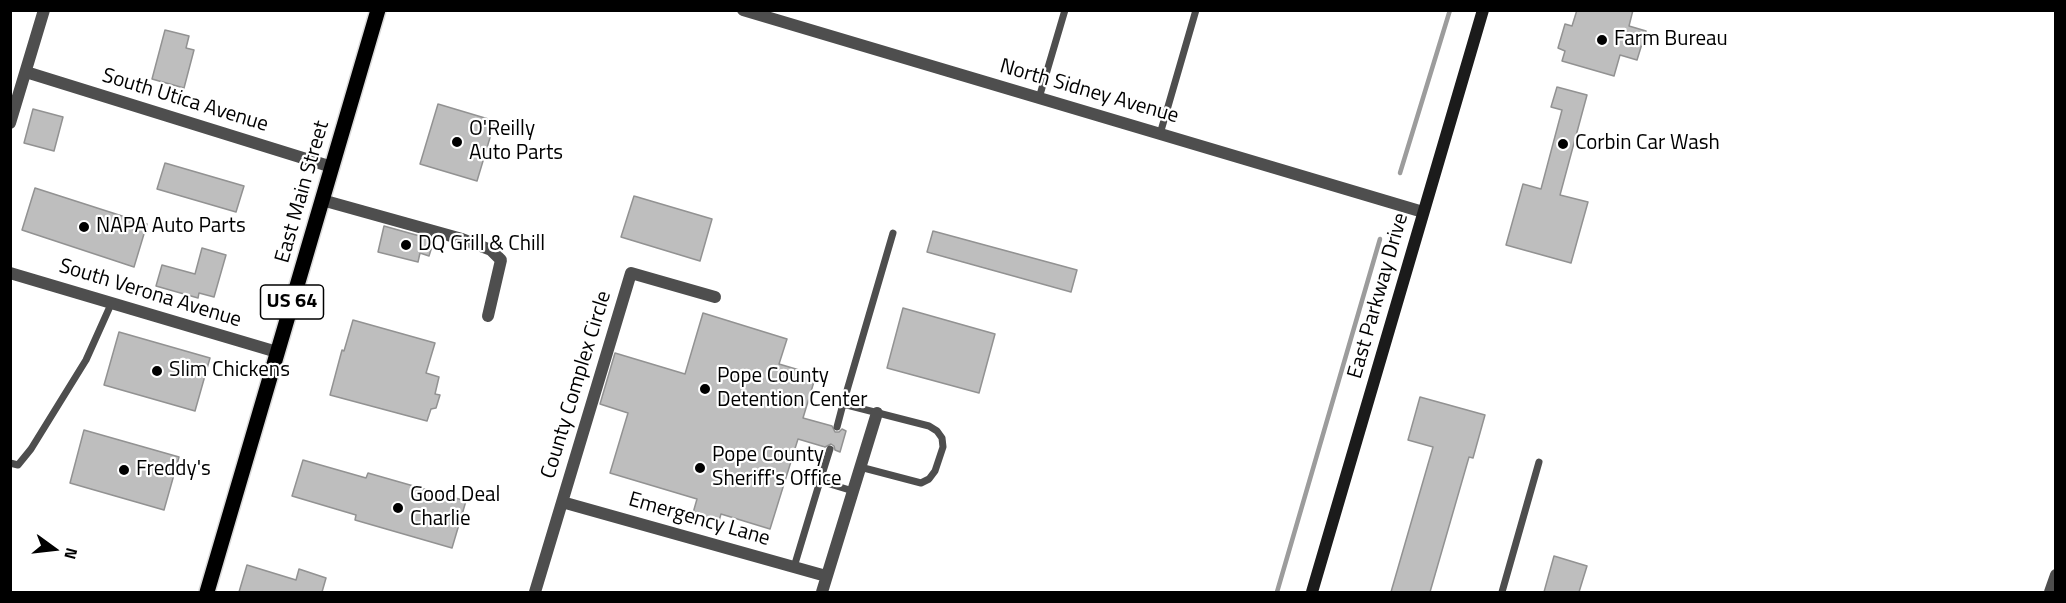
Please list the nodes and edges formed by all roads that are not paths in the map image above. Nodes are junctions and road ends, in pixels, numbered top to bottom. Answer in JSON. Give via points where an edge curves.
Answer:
{"nodes":[{"id":1,"x":44,"y":10,"type":"edge"},
{"id":2,"x":378,"y":10,"type":"edge"},
{"id":3,"x":743,"y":10,"type":"edge"},
{"id":4,"x":1065,"y":10,"type":"edge"},
{"id":5,"x":1196,"y":10,"type":"edge"},
{"id":6,"x":1483,"y":10,"type":"edge"},
{"id":7,"x":26,"y":72,"type":"junction"},
{"id":8,"x":1039,"y":98,"type":"junction"},
{"id":9,"x":10,"y":123,"type":"edge"},
{"id":10,"x":1160,"y":134,"type":"junction"},
{"id":11,"x":332,"y":167,"type":"junction"},
{"id":12,"x":322,"y":200,"type":"junction"},
{"id":13,"x":1423,"y":212,"type":"junction"},
{"id":14,"x":893,"y":233,"type":"dead end"},
{"id":15,"x":10,"y":273,"type":"edge"},
{"id":16,"x":715,"y":297,"type":"dead end"},
{"id":17,"x":111,"y":302,"type":"junction"},
{"id":18,"x":488,"y":316,"type":"dead end"},
{"id":19,"x":277,"y":352,"type":"junction"},
{"id":20,"x":843,"y":404,"type":"junction"},
{"id":21,"x":877,"y":413,"type":"junction"},
{"id":22,"x":837,"y":427,"type":"dead end"},
{"id":23,"x":830,"y":448,"type":"dead end"},
{"id":24,"x":1539,"y":462,"type":"dead end"},
{"id":25,"x":10,"y":463,"type":"edge"},
{"id":26,"x":860,"y":467,"type":"junction"},
{"id":27,"x":820,"y":481,"type":"junction"},
{"id":28,"x":853,"y":491,"type":"junction"},
{"id":29,"x":562,"y":502,"type":"junction"},
{"id":30,"x":794,"y":567,"type":"junction"},
{"id":31,"x":2055,"y":574,"type":"edge"},
{"id":32,"x":826,"y":576,"type":"junction"},
{"id":33,"x":207,"y":592,"type":"edge"},
{"id":34,"x":535,"y":592,"type":"edge"},
{"id":35,"x":822,"y":592,"type":"edge"},
{"id":36,"x":1312,"y":592,"type":"edge"},
{"id":37,"x":1503,"y":592,"type":"edge"},
{"id":38,"x":2050,"y":592,"type":"edge"}],
"edges":[{"from":1,"to":7,"type":"street"},
{"from":2,"to":11,"type":"main road","name":"East Main Street","number":"US 64"},
{"from":3,"to":8,"type":"street","name":"North Sidney Avenue"},
{"from":4,"to":8,"type":"lane"},
{"from":5,"to":10,"type":"lane"},
{"from":6,"to":13,"type":"main road","name":"East Parkway Drive"},
{"from":7,"to":9,"type":"street"},
{"from":7,"to":11,"type":"street","name":"South Utica Avenue"},
{"from":8,"to":10,"type":"street","name":"North Sidney Avenue"},
{"from":10,"to":13,"type":"street","name":"North Sidney Avenue"},
{"from":11,"to":12,"type":"main road","name":"East Main Street","number":"US 64"},
{"from":12,"to":18,"type":"street","via":[[491,250],[501,260]]},
{"from":12,"to":19,"type":"main road","name":"East Main Street","number":"US 64"},
{"from":13,"to":36,"type":"main road","name":"East Parkway Drive"},
{"from":14,"to":20,"type":"lane"},
{"from":15,"to":17,"type":"street","name":"South Verona Avenue"},
{"from":16,"to":29,"type":"street","name":"County Complex Circle","via":[[631,273]]},
{"from":17,"to":19,"type":"street","name":"South Verona Avenue"},
{"from":17,"to":25,"type":"lane","via":[[86,360],[31,449],[18,465]]},
{"from":19,"to":33,"type":"main road","name":"East Main Street","number":"US 64"},
{"from":20,"to":21,"type":"lane"},
{"from":20,"to":22,"type":"lane"},
{"from":21,"to":26,"type":"street"},
{"from":21,"to":26,"type":"lane","via":[[937,431],[942,447],[935,471],[921,483]]},
{"from":23,"to":27,"type":"lane"},
{"from":24,"to":37,"type":"lane"},
{"from":26,"to":28,"type":"street"},
{"from":27,"to":28,"type":"lane"},
{"from":27,"to":30,"type":"lane"},
{"from":28,"to":32,"type":"street"},
{"from":29,"to":30,"type":"street","name":"Emergency Lane"},
{"from":29,"to":34,"type":"street","name":"County Complex Circle"},
{"from":30,"to":32,"type":"street","name":"Emergency Lane"},
{"from":31,"to":38,"type":"street"},
{"from":32,"to":35,"type":"street"}]}
